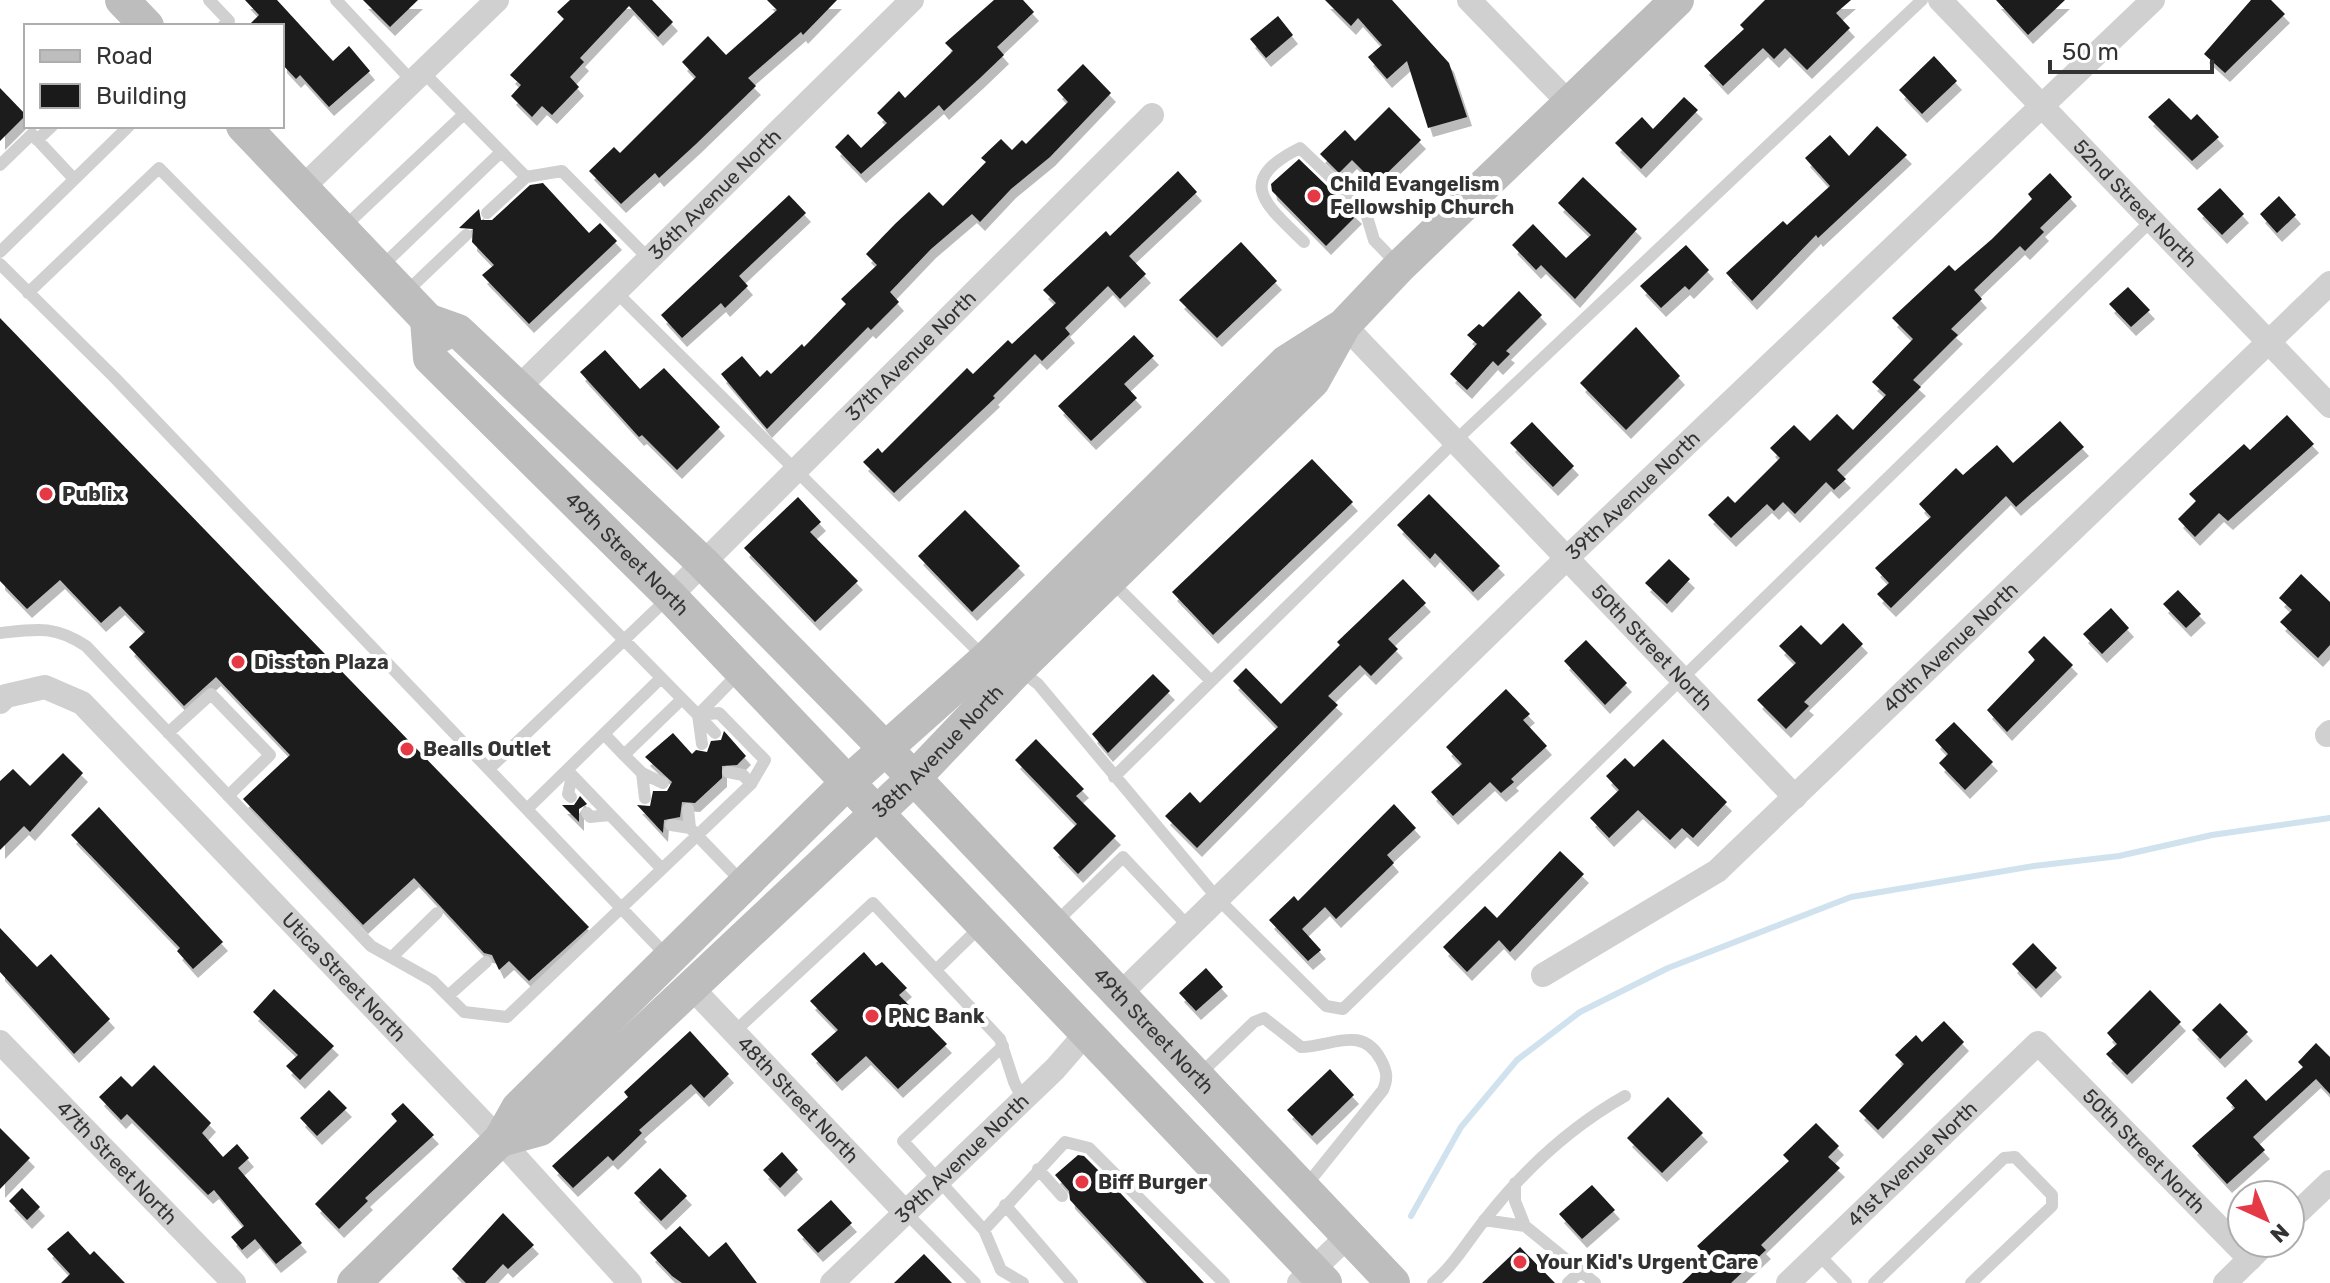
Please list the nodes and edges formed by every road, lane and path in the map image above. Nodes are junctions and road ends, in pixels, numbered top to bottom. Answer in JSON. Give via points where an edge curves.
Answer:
{"nodes":[{"id":1,"x":209,"y":0,"type":"edge"},
{"id":2,"x":336,"y":0,"type":"edge"},
{"id":3,"x":497,"y":0,"type":"edge"},
{"id":4,"x":912,"y":0,"type":"edge"},
{"id":5,"x":1469,"y":0,"type":"edge"},
{"id":6,"x":1677,"y":0,"type":"edge"},
{"id":7,"x":1922,"y":0,"type":"edge"},
{"id":8,"x":1940,"y":0,"type":"edge"},
{"id":9,"x":2153,"y":0,"type":"edge"},
{"id":10,"x":225,"y":24,"type":"edge"},
{"id":11,"x":418,"y":76,"type":"junction"},
{"id":12,"x":1569,"y":103,"type":"junction"},
{"id":13,"x":2040,"y":105,"type":"junction"},
{"id":14,"x":464,"y":114,"type":"junction"},
{"id":15,"x":1152,"y":115,"type":"dead end"},
{"id":16,"x":50,"y":128,"type":"edge"},
{"id":17,"x":127,"y":128,"type":"edge"},
{"id":18,"x":245,"y":128,"type":"edge"},
{"id":19,"x":37,"y":140,"type":"junction"},
{"id":20,"x":501,"y":152,"type":"junction"},
{"id":21,"x":0,"y":165,"type":"edge"},
{"id":22,"x":526,"y":177,"type":"junction"},
{"id":23,"x":74,"y":179,"type":"junction"},
{"id":24,"x":302,"y":188,"type":"junction"},
{"id":25,"x":487,"y":213,"type":"dead end"},
{"id":26,"x":2151,"y":221,"type":"junction"},
{"id":27,"x":342,"y":229,"type":"junction"},
{"id":28,"x":466,"y":235,"type":"dead end"},
{"id":29,"x":1304,"y":242,"type":"dead end"},
{"id":30,"x":0,"y":252,"type":"edge"},
{"id":31,"x":649,"y":259,"type":"junction"},
{"id":32,"x":0,"y":264,"type":"edge"},
{"id":33,"x":1399,"y":267,"type":"junction"},
{"id":34,"x":379,"y":269,"type":"junction"},
{"id":35,"x":2330,"y":283,"type":"edge"},
{"id":36,"x":616,"y":292,"type":"junction"},
{"id":37,"x":28,"y":293,"type":"junction"},
{"id":38,"x":404,"y":295,"type":"junction"},
{"id":39,"x":427,"y":320,"type":"junction"},
{"id":40,"x":1344,"y":325,"type":"junction"},
{"id":41,"x":2267,"y":343,"type":"junction"},
{"id":42,"x":518,"y":388,"type":"junction"},
{"id":43,"x":2330,"y":406,"type":"edge"},
{"id":44,"x":1455,"y":441,"type":"junction"},
{"id":45,"x":521,"y":450,"type":"junction"},
{"id":46,"x":796,"y":470,"type":"junction"},
{"id":47,"x":1568,"y":557,"type":"junction"},
{"id":48,"x":703,"y":563,"type":"junction"},
{"id":49,"x":1110,"y":580,"type":"junction"},
{"id":50,"x":670,"y":596,"type":"junction"},
{"id":51,"x":0,"y":633,"type":"edge"},
{"id":52,"x":624,"y":639,"type":"junction"},
{"id":53,"x":1002,"y":664,"type":"junction"},
{"id":54,"x":741,"y":671,"type":"junction"},
{"id":55,"x":661,"y":678,"type":"junction"},
{"id":56,"x":1682,"y":680,"type":"junction"},
{"id":57,"x":1211,"y":681,"type":"junction"},
{"id":58,"x":682,"y":699,"type":"junction"},
{"id":59,"x":0,"y":702,"type":"edge"},
{"id":60,"x":698,"y":715,"type":"junction"},
{"id":61,"x":168,"y":733,"type":"junction"},
{"id":62,"x":715,"y":733,"type":"dead end"},
{"id":63,"x":604,"y":734,"type":"junction"},
{"id":64,"x":702,"y":744,"type":"dead end"},
{"id":65,"x":884,"y":750,"type":"junction"},
{"id":66,"x":624,"y":755,"type":"junction"},
{"id":67,"x":742,"y":760,"type":"dead end"},
{"id":68,"x":489,"y":769,"type":"junction"},
{"id":69,"x":728,"y":772,"type":"dead end"},
{"id":70,"x":569,"y":773,"type":"junction"},
{"id":71,"x":642,"y":773,"type":"junction"},
{"id":72,"x":1114,"y":777,"type":"junction"},
{"id":73,"x":914,"y":778,"type":"junction"},
{"id":74,"x":747,"y":779,"type":"junction"},
{"id":75,"x":663,"y":783,"type":"dead end"},
{"id":76,"x":847,"y":783,"type":"junction"},
{"id":77,"x":228,"y":796,"type":"junction"},
{"id":78,"x":571,"y":797,"type":"dead end"},
{"id":79,"x":1795,"y":797,"type":"junction"},
{"id":80,"x":645,"y":798,"type":"dead end"},
{"id":81,"x":527,"y":809,"type":"junction"},
{"id":82,"x":688,"y":809,"type":"dead end"},
{"id":83,"x":877,"y":811,"type":"junction"},
{"id":84,"x":587,"y":813,"type":"dead end"},
{"id":85,"x":610,"y":815,"type":"junction"},
{"id":86,"x":671,"y":825,"type":"dead end"},
{"id":87,"x":693,"y":831,"type":"junction"},
{"id":88,"x":662,"y":869,"type":"junction"},
{"id":89,"x":744,"y":884,"type":"junction"},
{"id":90,"x":1218,"y":899,"type":"junction"},
{"id":91,"x":621,"y":907,"type":"junction"},
{"id":92,"x":437,"y":913,"type":"dead end"},
{"id":93,"x":984,"y":924,"type":"junction"},
{"id":94,"x":1052,"y":926,"type":"junction"},
{"id":95,"x":1189,"y":927,"type":"junction"},
{"id":96,"x":392,"y":957,"type":"junction"},
{"id":97,"x":668,"y":958,"type":"junction"},
{"id":98,"x":486,"y":962,"type":"dead end"},
{"id":99,"x":936,"y":970,"type":"junction"},
{"id":100,"x":1543,"y":975,"type":"dead end"},
{"id":101,"x":692,"y":988,"type":"junction"},
{"id":102,"x":448,"y":996,"type":"junction"},
{"id":103,"x":1118,"y":996,"type":"junction"},
{"id":104,"x":1087,"y":1032,"type":"junction"},
{"id":105,"x":733,"y":1033,"type":"junction"},
{"id":106,"x":0,"y":1042,"type":"edge"},
{"id":107,"x":2038,"y":1043,"type":"joint"},
{"id":108,"x":1003,"y":1046,"type":"junction"},
{"id":109,"x":1196,"y":1077,"type":"junction"},
{"id":110,"x":1625,"y":1096,"type":"dead end"},
{"id":111,"x":1023,"y":1100,"type":"junction"},
{"id":112,"x":500,"y":1140,"type":"junction"},
{"id":113,"x":1038,"y":1169,"type":"junction"},
{"id":114,"x":940,"y":1179,"type":"junction"},
{"id":115,"x":2330,"y":1182,"type":"edge"},
{"id":116,"x":1515,"y":1183,"type":"junction"},
{"id":117,"x":1303,"y":1189,"type":"junction"},
{"id":118,"x":1062,"y":1196,"type":"dead end"},
{"id":119,"x":1005,"y":1205,"type":"junction"},
{"id":120,"x":2306,"y":1205,"type":"edge"},
{"id":121,"x":905,"y":1212,"type":"junction"},
{"id":122,"x":1484,"y":1220,"type":"junction"},
{"id":123,"x":2226,"y":1221,"type":"edge"},
{"id":124,"x":1525,"y":1226,"type":"junction"},
{"id":125,"x":984,"y":1230,"type":"junction"},
{"id":126,"x":1348,"y":1236,"type":"junction"},
{"id":127,"x":1818,"y":1254,"type":"junction"},
{"id":128,"x":2250,"y":1259,"type":"edge"},
{"id":129,"x":1582,"y":1270,"type":"junction"},
{"id":130,"x":1312,"y":1279,"type":"edge"},
{"id":131,"x":1221,"y":1282,"type":"edge"},
{"id":132,"x":234,"y":1283,"type":"edge"},
{"id":133,"x":354,"y":1283,"type":"edge"},
{"id":134,"x":630,"y":1283,"type":"edge"},
{"id":135,"x":832,"y":1283,"type":"edge"},
{"id":136,"x":975,"y":1283,"type":"edge"},
{"id":137,"x":1023,"y":1283,"type":"edge"},
{"id":138,"x":1072,"y":1283,"type":"edge"},
{"id":139,"x":1393,"y":1283,"type":"edge"},
{"id":140,"x":1433,"y":1283,"type":"edge"},
{"id":141,"x":1568,"y":1283,"type":"edge"},
{"id":142,"x":1595,"y":1283,"type":"edge"},
{"id":143,"x":1788,"y":1283,"type":"edge"},
{"id":144,"x":1846,"y":1283,"type":"edge"},
{"id":145,"x":1874,"y":1283,"type":"edge"},
{"id":146,"x":1971,"y":1283,"type":"edge"},
{"id":147,"x":2225,"y":1283,"type":"edge"}],
"edges":[{"from":1,"to":10,"type":"lane","via":[[229,21]]},
{"from":2,"to":11,"type":"lane"},
{"from":3,"to":11,"type":"street"},
{"from":4,"to":31,"type":"street","name":"36th Avenue North"},
{"from":5,"to":12,"type":"street"},
{"from":6,"to":12,"type":"main road","name":"38th Avenue North"},
{"from":7,"to":44,"type":"lane"},
{"from":8,"to":13,"type":"street","name":"52nd Street North"},
{"from":9,"to":13,"type":"street","name":"39th Avenue North"},
{"from":11,"to":14,"type":"lane"},
{"from":11,"to":24,"type":"street"},
{"from":12,"to":33,"type":"main road","name":"38th Avenue North"},
{"from":13,"to":26,"type":"street","name":"52nd Street North"},
{"from":13,"to":47,"type":"street","name":"39th Avenue North"},
{"from":14,"to":20,"type":"lane"},
{"from":14,"to":27,"type":"lane"},
{"from":15,"to":46,"type":"street","name":"37th Avenue North"},
{"from":16,"to":19,"type":"lane"},
{"from":17,"to":23,"type":"lane"},
{"from":18,"to":24,"type":"main road"},
{"from":19,"to":21,"type":"lane","via":[[32,134]]},
{"from":19,"to":23,"type":"lane"},
{"from":20,"to":22,"type":"lane"},
{"from":20,"to":34,"type":"lane"},
{"from":22,"to":25,"type":"lane"},
{"from":22,"to":31,"type":"lane","via":[[562,171]]},
{"from":23,"to":30,"type":"lane"},
{"from":24,"to":27,"type":"main road"},
{"from":26,"to":41,"type":"street","name":"52nd Street North"},
{"from":26,"to":56,"type":"lane"},
{"from":27,"to":34,"type":"main road"},
{"from":28,"to":38,"type":"lane"},
{"from":29,"to":33,"type":"lane","via":[[1261,197],[1259,184],[1266,171],[1300,148],[1365,210],[1374,240]]},
{"from":31,"to":36,"type":"street","name":"36th Avenue North"},
{"from":32,"to":37,"type":"lane"},
{"from":33,"to":40,"type":"main road","name":"38th Avenue North"},
{"from":34,"to":38,"type":"main road"},
{"from":35,"to":41,"type":"street","name":"40th Avenue North"},
{"from":36,"to":42,"type":"street","name":"36th Avenue North"},
{"from":36,"to":46,"type":"lane"},
{"from":37,"to":52,"type":"lane","via":[[159,168]]},
{"from":37,"to":68,"type":"lane"},
{"from":38,"to":39,"type":"main road"},
{"from":39,"to":42,"type":"main road","via":[[458,331]]},
{"from":39,"to":45,"type":"main road","name":"49th Street North","via":[[430,358]]},
{"from":40,"to":44,"type":"street","name":"50th Street North"},
{"from":40,"to":49,"type":"main road","name":"38th Avenue North","via":[[1313,381]]},
{"from":40,"to":53,"type":"main road","name":"38th Avenue North","via":[[1286,362]]},
{"from":41,"to":43,"type":"street","name":"52nd Street North"},
{"from":41,"to":79,"type":"street","name":"40th Avenue North"},
{"from":42,"to":45,"type":"main road","via":[[512,409]]},
{"from":42,"to":48,"type":"main road"},
{"from":44,"to":47,"type":"street","name":"50th Street North"},
{"from":44,"to":57,"type":"lane"},
{"from":45,"to":50,"type":"main road","name":"49th Street North"},
{"from":46,"to":48,"type":"street","name":"37th Avenue North"},
{"from":46,"to":53,"type":"lane"},
{"from":47,"to":56,"type":"street","name":"50th Street North"},
{"from":47,"to":90,"type":"street","name":"39th Avenue North"},
{"from":48,"to":50,"type":"street","name":"37th Avenue North"},
{"from":48,"to":65,"type":"main road"},
{"from":49,"to":53,"type":"main road","name":"38th Avenue North"},
{"from":49,"to":57,"type":"lane"},
{"from":50,"to":52,"type":"lane"},
{"from":50,"to":54,"type":"main road","name":"49th Street North"},
{"from":51,"to":61,"type":"lane","via":[[65,632],[86,646]]},
{"from":52,"to":55,"type":"lane"},
{"from":52,"to":68,"type":"lane"},
{"from":53,"to":65,"type":"main road","name":"38th Avenue North"},
{"from":53,"to":72,"type":"lane","via":[[1038,684]]},
{"from":53,"to":73,"type":"main road","name":"38th Avenue North"},
{"from":54,"to":60,"type":"lane"},
{"from":54,"to":76,"type":"main road","name":"49th Street North"},
{"from":55,"to":58,"type":"lane"},
{"from":55,"to":63,"type":"lane"},
{"from":56,"to":79,"type":"street","name":"50th Street North"},
{"from":56,"to":90,"type":"lane","via":[[1343,1009],[1326,1006]]},
{"from":57,"to":72,"type":"lane"},
{"from":58,"to":60,"type":"lane"},
{"from":58,"to":66,"type":"lane"},
{"from":59,"to":112,"type":"street","name":"Utica Street North","via":[[45,687],[82,703]]},
{"from":60,"to":62,"type":"lane"},
{"from":60,"to":64,"type":"lane"},
{"from":60,"to":74,"type":"lane","via":[[719,713],[765,760]]},
{"from":61,"to":77,"type":"lane"},
{"from":61,"to":77,"type":"lane","via":[[211,694],[270,755]]},
{"from":63,"to":66,"type":"lane"},
{"from":63,"to":70,"type":"lane"},
{"from":65,"to":73,"type":"main road","name":"49th Street North"},
{"from":65,"to":76,"type":"main road","name":"38th Avenue North"},
{"from":66,"to":71,"type":"lane"},
{"from":67,"to":74,"type":"lane"},
{"from":68,"to":81,"type":"lane"},
{"from":69,"to":74,"type":"lane"},
{"from":70,"to":78,"type":"lane"},
{"from":70,"to":81,"type":"lane"},
{"from":70,"to":85,"type":"lane"},
{"from":71,"to":75,"type":"lane"},
{"from":71,"to":80,"type":"lane"},
{"from":72,"to":90,"type":"lane"},
{"from":73,"to":83,"type":"main road","name":"38th Avenue North"},
{"from":73,"to":94,"type":"main road","name":"49th Street North"},
{"from":74,"to":87,"type":"lane"},
{"from":76,"to":83,"type":"main road","name":"49th Street North"},
{"from":76,"to":89,"type":"main road","name":"38th Avenue North"},
{"from":77,"to":96,"type":"lane","via":[[371,946]]},
{"from":79,"to":100,"type":"street","name":"40th Avenue North","via":[[1717,871]]},
{"from":81,"to":91,"type":"lane"},
{"from":82,"to":87,"type":"lane"},
{"from":83,"to":93,"type":"main road"},
{"from":83,"to":101,"type":"main road","name":"38th Avenue North"},
{"from":84,"to":85,"type":"lane"},
{"from":85,"to":88,"type":"lane"},
{"from":86,"to":87,"type":"lane"},
{"from":87,"to":88,"type":"lane"},
{"from":87,"to":89,"type":"lane"},
{"from":88,"to":91,"type":"lane"},
{"from":89,"to":97,"type":"main road","name":"38th Avenue North"},
{"from":90,"to":95,"type":"street","name":"39th Avenue North"},
{"from":91,"to":97,"type":"lane"},
{"from":91,"to":102,"type":"lane","via":[[507,1017],[464,1012]]},
{"from":92,"to":96,"type":"lane"},
{"from":93,"to":99,"type":"lane"},
{"from":93,"to":104,"type":"main road"},
{"from":94,"to":95,"type":"lane","via":[[1123,857]]},
{"from":94,"to":103,"type":"main road","name":"49th Street North"},
{"from":95,"to":103,"type":"street","name":"39th Avenue North"},
{"from":96,"to":102,"type":"lane"},
{"from":97,"to":112,"type":"main road","name":"38th Avenue North","via":[[518,1108]]},
{"from":98,"to":102,"type":"lane"},
{"from":99,"to":105,"type":"lane","via":[[873,903]]},
{"from":99,"to":108,"type":"lane"},
{"from":101,"to":105,"type":"street","name":"48th Street North"},
{"from":101,"to":112,"type":"main road","name":"38th Avenue North","via":[[540,1129]]},
{"from":103,"to":109,"type":"main road","name":"49th Street North"},
{"from":104,"to":111,"type":"street","name":"39th Avenue North"},
{"from":104,"to":130,"type":"main road"},
{"from":105,"to":121,"type":"street","name":"48th Street North"},
{"from":106,"to":132,"type":"street","name":"47th Street North"},
{"from":107,"to":123,"type":"street","name":"50th Street North"},
{"from":107,"to":127,"type":"street","name":"41st Avenue North"},
{"from":108,"to":111,"type":"lane"},
{"from":108,"to":114,"type":"lane","via":[[903,1141]]},
{"from":109,"to":117,"type":"main road","name":"49th Street North"},
{"from":109,"to":117,"type":"lane","via":[[1264,1018],[1301,1047],[1348,1038],[1371,1047],[1386,1070],[1383,1090]]},
{"from":110,"to":116,"type":"lane","via":[[1597,1112]]},
{"from":111,"to":114,"type":"street","name":"39th Avenue North"},
{"from":112,"to":133,"type":"main road","name":"38th Avenue North"},
{"from":112,"to":134,"type":"street","name":"Utica Street North"},
{"from":113,"to":118,"type":"lane"},
{"from":113,"to":119,"type":"lane"},
{"from":113,"to":131,"type":"lane","via":[[1065,1142],[1089,1148]]},
{"from":114,"to":121,"type":"street","name":"39th Avenue North"},
{"from":114,"to":125,"type":"lane"},
{"from":115,"to":120,"type":"street"},
{"from":116,"to":122,"type":"lane"},
{"from":116,"to":124,"type":"lane","via":[[1515,1201]]},
{"from":117,"to":126,"type":"main road","name":"49th Street North"},
{"from":119,"to":125,"type":"lane"},
{"from":119,"to":138,"type":"lane"},
{"from":121,"to":135,"type":"street","name":"39th Avenue North"},
{"from":121,"to":136,"type":"lane"},
{"from":122,"to":124,"type":"lane"},
{"from":122,"to":140,"type":"lane","via":[[1454,1264]]},
{"from":124,"to":129,"type":"lane"},
{"from":125,"to":137,"type":"lane","via":[[1001,1270]]},
{"from":126,"to":130,"type":"street"},
{"from":126,"to":139,"type":"main road","name":"49th Street North"},
{"from":127,"to":143,"type":"street","name":"41st Avenue North"},
{"from":127,"to":144,"type":"lane"},
{"from":128,"to":147,"type":"street"},
{"from":129,"to":141,"type":"lane"},
{"from":129,"to":142,"type":"lane"},
{"from":145,"to":146,"type":"lane","via":[[2004,1158],[2015,1157],[2052,1195],[2052,1206]]}]}
